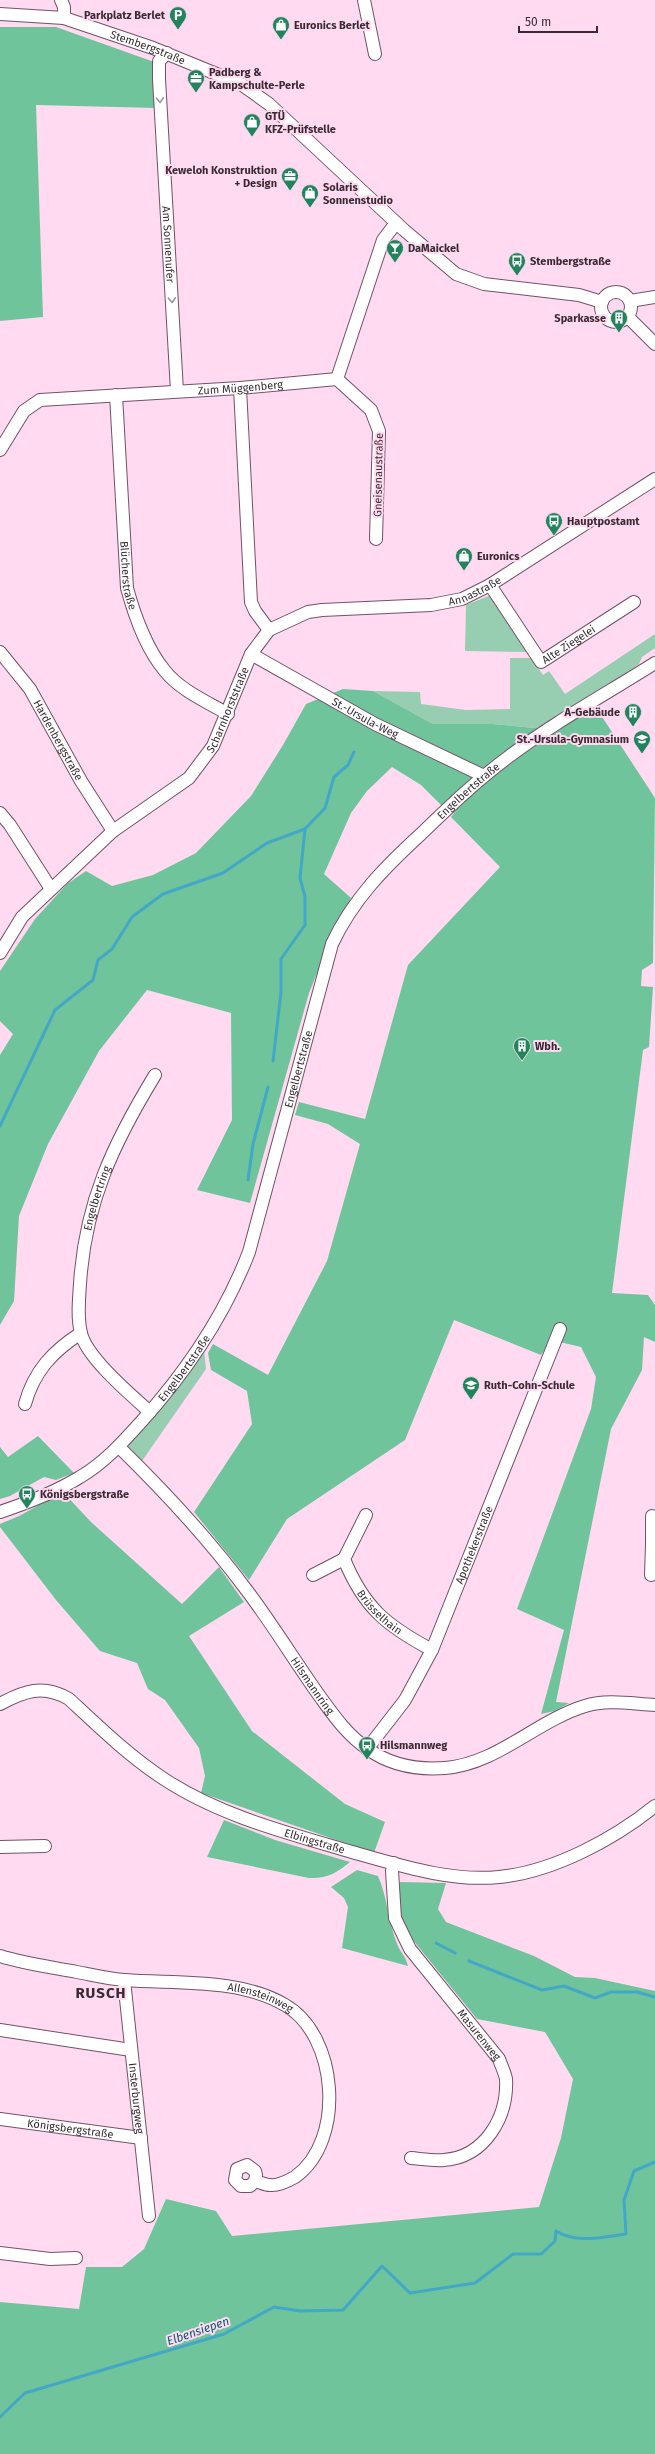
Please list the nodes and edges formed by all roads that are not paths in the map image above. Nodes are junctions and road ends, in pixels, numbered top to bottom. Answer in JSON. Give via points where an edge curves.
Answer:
{"nodes":[{"id":1,"x":61,"y":0,"type":"edge"},
{"id":2,"x":364,"y":0,"type":"edge"},
{"id":3,"x":0,"y":14,"type":"edge"},
{"id":4,"x":64,"y":18,"type":"junction"},
{"id":5,"x":167,"y":53,"type":"junction"},
{"id":6,"x":375,"y":54,"type":"dead end"},
{"id":7,"x":396,"y":223,"type":"junction"},
{"id":8,"x":655,"y":297,"type":"edge"},
{"id":9,"x":630,"y":301,"type":"junction"},
{"id":10,"x":602,"y":302,"type":"junction"},
{"id":11,"x":628,"y":317,"type":"junction"},
{"id":12,"x":655,"y":344,"type":"edge"},
{"id":13,"x":337,"y":379,"type":"junction"},
{"id":14,"x":240,"y":388,"type":"junction"},
{"id":15,"x":177,"y":391,"type":"junction"},
{"id":16,"x":116,"y":395,"type":"junction"},
{"id":17,"x":0,"y":450,"type":"edge"},
{"id":18,"x":655,"y":479,"type":"edge"},
{"id":19,"x":376,"y":539,"type":"dead end"},
{"id":20,"x":490,"y":585,"type":"junction"},
{"id":21,"x":634,"y":602,"type":"dead end"},
{"id":22,"x":269,"y":630,"type":"junction"},
{"id":23,"x":0,"y":652,"type":"edge"},
{"id":24,"x":251,"y":654,"type":"junction"},
{"id":25,"x":655,"y":663,"type":"edge"},
{"id":26,"x":228,"y":714,"type":"junction"},
{"id":27,"x":484,"y":776,"type":"junction"},
{"id":28,"x":0,"y":813,"type":"edge"},
{"id":29,"x":113,"y":831,"type":"junction"},
{"id":30,"x":51,"y":889,"type":"junction"},
{"id":31,"x":0,"y":953,"type":"edge"},
{"id":32,"x":155,"y":1075,"type":"dead end"},
{"id":33,"x":560,"y":1329,"type":"dead end"},
{"id":34,"x":81,"y":1333,"type":"junction"},
{"id":35,"x":25,"y":1404,"type":"dead end"},
{"id":36,"x":150,"y":1412,"type":"junction"},
{"id":37,"x":119,"y":1447,"type":"junction"},
{"id":38,"x":0,"y":1512,"type":"edge"},
{"id":39,"x":366,"y":1515,"type":"dead end"},
{"id":40,"x":652,"y":1516,"type":"dead end"},
{"id":41,"x":654,"y":1545,"type":"edge"},
{"id":42,"x":344,"y":1559,"type":"junction"},
{"id":43,"x":313,"y":1575,"type":"dead end"},
{"id":44,"x":651,"y":1575,"type":"dead end"},
{"id":45,"x":432,"y":1650,"type":"junction"},
{"id":46,"x":0,"y":1704,"type":"edge"},
{"id":47,"x":655,"y":1705,"type":"edge"},
{"id":48,"x":367,"y":1749,"type":"junction"},
{"id":49,"x":655,"y":1806,"type":"edge"},
{"id":50,"x":45,"y":1846,"type":"dead end"},
{"id":51,"x":0,"y":1847,"type":"edge"},
{"id":52,"x":394,"y":1863,"type":"junction"},
{"id":53,"x":0,"y":1956,"type":"edge"},
{"id":54,"x":124,"y":1980,"type":"junction"},
{"id":55,"x":0,"y":2030,"type":"edge"},
{"id":56,"x":131,"y":2050,"type":"junction"},
{"id":57,"x":0,"y":2119,"type":"edge"},
{"id":58,"x":141,"y":2138,"type":"junction"},
{"id":59,"x":411,"y":2158,"type":"dead end"},
{"id":60,"x":255,"y":2181,"type":"dead end"},
{"id":61,"x":149,"y":2216,"type":"dead end"},
{"id":62,"x":0,"y":2254,"type":"edge"},
{"id":63,"x":76,"y":2258,"type":"dead end"}],
"edges":[{"from":1,"to":4,"type":"street"},
{"from":2,"to":6,"type":"street"},
{"from":3,"to":4,"type":"street","name":"Stembergstraße"},
{"from":4,"to":5,"type":"street","name":"Stembergstraße"},
{"from":5,"to":7,"type":"street","name":"Stembergstraße","via":[[241,84],[259,96]]},
{"from":5,"to":15,"type":"street","name":"Am Sonnenufer","one_way":true,"via":[[159,61],[159,79]]},
{"from":7,"to":10,"type":"street","name":"Stembergstraße","via":[[441,263],[463,276],[484,284],[579,295]]},
{"from":7,"to":13,"type":"street","via":[[383,240]]},
{"from":8,"to":9,"type":"street"},
{"from":9,"to":10,"type":"street","via":[[622,293],[614,292],[606,296]]},
{"from":9,"to":11,"type":"street"},
{"from":10,"to":11,"type":"street","via":[[602,312],[611,322],[623,321]]},
{"from":11,"to":12,"type":"street"},
{"from":13,"to":14,"type":"street","name":"Zum Müggenberg"},
{"from":13,"to":19,"type":"street","name":"Gneisenaustraße","via":[[371,410],[379,431]]},
{"from":14,"to":15,"type":"street","name":"Zum Müggenberg"},
{"from":14,"to":22,"type":"street","via":[[251,602]]},
{"from":15,"to":16,"type":"street","name":"Zum Müggenberg"},
{"from":16,"to":17,"type":"street","name":"Zum Müggenberg","via":[[40,400],[24,411]]},
{"from":16,"to":26,"type":"street","name":"Blücherstraße","via":[[127,588],[132,607],[144,636],[165,671],[188,691]]},
{"from":18,"to":20,"type":"street","name":"Annastraße"},
{"from":20,"to":21,"type":"street","name":"Alte Ziegelei","via":[[541,662]]},
{"from":20,"to":22,"type":"street","name":"Annastraße","via":[[462,599],[431,605],[308,612]]},
{"from":22,"to":24,"type":"street","name":"Scharnhorststraße"},
{"from":23,"to":29,"type":"street","name":"Hardenbergstraße","via":[[30,689],[81,781]]},
{"from":24,"to":26,"type":"street","name":"Scharnhorststraße"},
{"from":24,"to":27,"type":"street","name":"St.-Ursula-Weg","via":[[368,721]]},
{"from":25,"to":27,"type":"street","name":"Engelbertstraße","via":[[544,733]]},
{"from":26,"to":29,"type":"street","name":"Scharnhorststraße","via":[[213,746],[189,778]]},
{"from":27,"to":36,"type":"street","name":"Engelbertstraße","via":[[375,878],[354,904],[338,932],[328,956],[255,1234],[244,1265],[208,1337]]},
{"from":28,"to":30,"type":"street"},
{"from":29,"to":30,"type":"street","name":"Scharnhorststraße"},
{"from":30,"to":31,"type":"street","name":"Scharnhorststraße","via":[[22,917]]},
{"from":32,"to":34,"type":"street","name":"Engelbertring","via":[[128,1119],[104,1169],[90,1215],[82,1260],[79,1300]]},
{"from":33,"to":45,"type":"street","name":"Apothekerstraße"},
{"from":34,"to":35,"type":"street","via":[[47,1360],[34,1380]]},
{"from":34,"to":36,"type":"street","name":"Engelbertring","via":[[102,1366]]},
{"from":36,"to":37,"type":"street","name":"Engelbertstraße"},
{"from":37,"to":38,"type":"street","name":"Engelbertstraße","via":[[80,1477]]},
{"from":37,"to":48,"type":"street","name":"Hilsmannring","via":[[198,1530],[244,1587],[335,1716]]},
{"from":39,"to":42,"type":"street"},
{"from":40,"to":41,"type":"street"},
{"from":41,"to":44,"type":"street"},
{"from":42,"to":43,"type":"street"},
{"from":42,"to":45,"type":"street","name":"Brüsselhain","via":[[376,1614]]},
{"from":45,"to":48,"type":"street","name":"Apothekerstraße","via":[[413,1688]]},
{"from":46,"to":52,"type":"street","name":"Elbingstraße","via":[[27,1691],[44,1689],[58,1693],[69,1699],[131,1755],[164,1779],[197,1798],[278,1831]]},
{"from":47,"to":48,"type":"street","name":"Hilsmannring","via":[[594,1703],[574,1710],[486,1757],[458,1766],[430,1768],[405,1765]]},
{"from":49,"to":52,"type":"street","name":"Elbingstraße","via":[[628,1826],[576,1854],[545,1867],[513,1875],[484,1878],[448,1875]]},
{"from":50,"to":51,"type":"street"},
{"from":52,"to":59,"type":"street","name":"Masurenweg","via":[[392,1871],[395,1918],[410,1949],[499,2059],[506,2078],[501,2118],[488,2138],[475,2150],[445,2160]]},
{"from":53,"to":54,"type":"street","name":"Allensteinweg"},
{"from":54,"to":56,"type":"street","name":"Insterburgweg"},
{"from":54,"to":60,"type":"street","name":"Allensteinweg","via":[[212,1985],[266,1994],[286,2005],[305,2021],[320,2045],[327,2072],[329,2103],[326,2126],[311,2162],[288,2182],[270,2186]]},
{"from":55,"to":56,"type":"street"},
{"from":56,"to":58,"type":"street","name":"Insterburgweg"},
{"from":57,"to":58,"type":"street","name":"Königsbergstraße"},
{"from":58,"to":61,"type":"street","name":"Insterburgweg"},
{"from":62,"to":63,"type":"street","via":[[50,2259]]}]}
